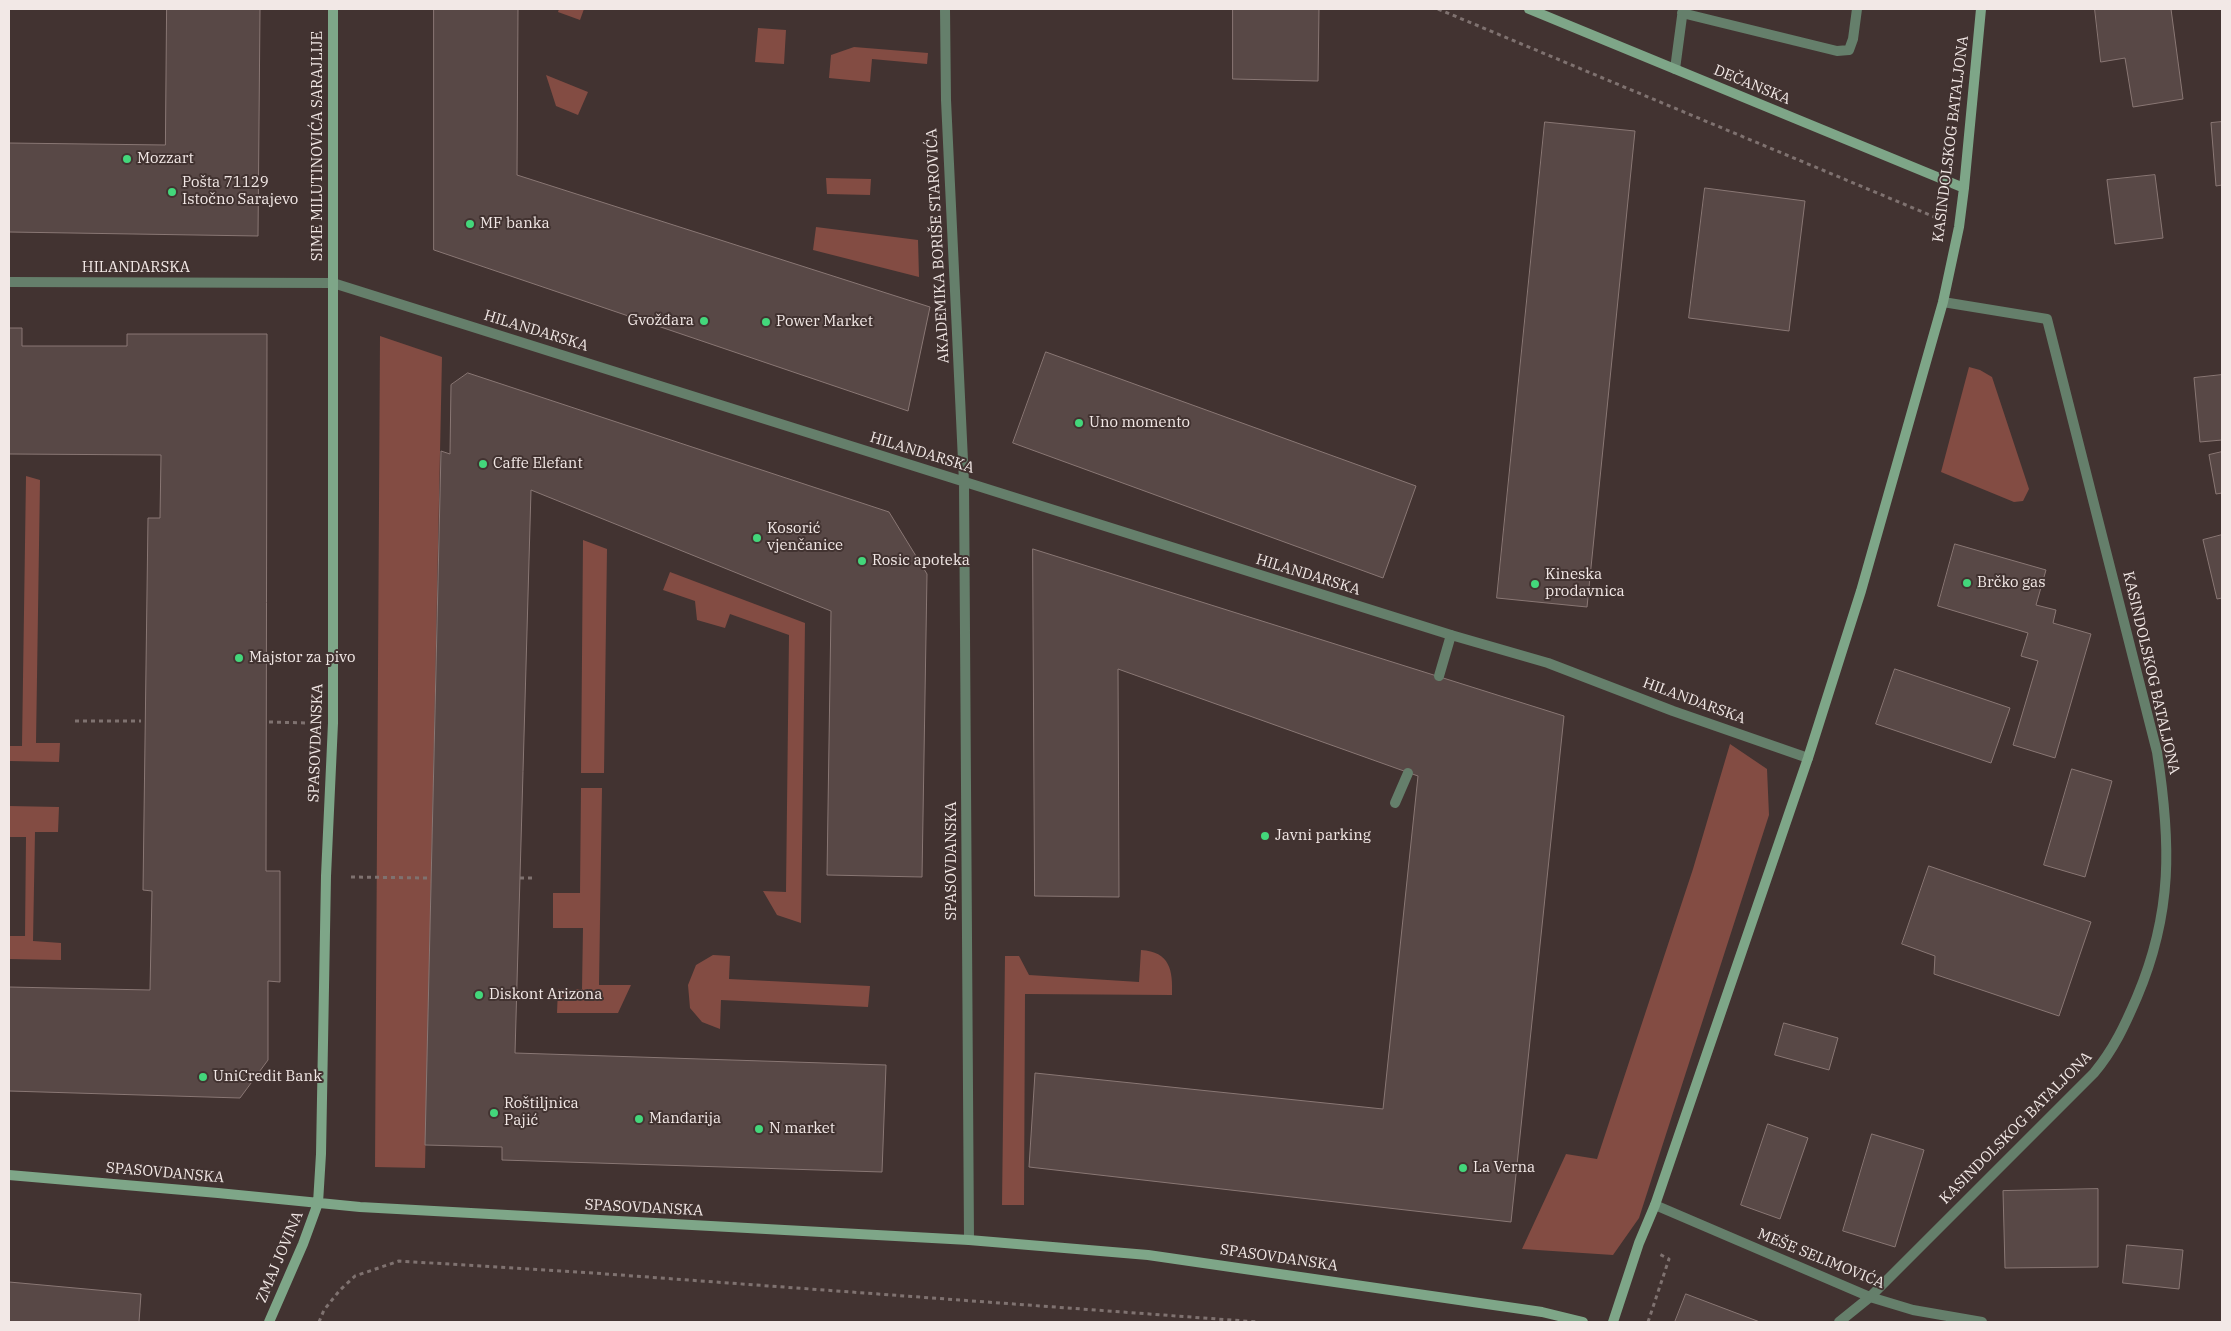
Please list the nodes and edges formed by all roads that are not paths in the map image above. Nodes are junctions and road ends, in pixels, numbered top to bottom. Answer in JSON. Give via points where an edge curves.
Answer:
{"nodes":[{"id":1,"x":333,"y":9,"type":"edge"},
{"id":2,"x":945,"y":9,"type":"edge"},
{"id":3,"x":1529,"y":9,"type":"edge"},
{"id":4,"x":1857,"y":9,"type":"edge"},
{"id":5,"x":1981,"y":9,"type":"edge"},
{"id":6,"x":1683,"y":11,"type":"edge"},
{"id":7,"x":1675,"y":69,"type":"junction"},
{"id":8,"x":1964,"y":188,"type":"junction"},
{"id":9,"x":9,"y":282,"type":"edge"},
{"id":10,"x":333,"y":283,"type":"junction"},
{"id":11,"x":1943,"y":302,"type":"junction"},
{"id":12,"x":964,"y":482,"type":"junction"},
{"id":13,"x":1452,"y":636,"type":"junction"},
{"id":14,"x":1439,"y":676,"type":"dead end"},
{"id":15,"x":1808,"y":758,"type":"junction"},
{"id":16,"x":1408,"y":773,"type":"dead end"},
{"id":17,"x":1395,"y":803,"type":"dead end"},
{"id":18,"x":9,"y":1176,"type":"edge"},
{"id":19,"x":318,"y":1203,"type":"junction"},
{"id":20,"x":1655,"y":1205,"type":"junction"},
{"id":21,"x":969,"y":1240,"type":"junction"},
{"id":22,"x":1870,"y":1297,"type":"junction"},
{"id":23,"x":269,"y":1322,"type":"edge"},
{"id":24,"x":1583,"y":1322,"type":"edge"},
{"id":25,"x":1613,"y":1322,"type":"edge"},
{"id":26,"x":1839,"y":1322,"type":"edge"},
{"id":27,"x":1982,"y":1322,"type":"edge"}],
"edges":[{"from":1,"to":10,"type":"street","name":"SIME MILUTINOVIĆA SARAJLIJE"},
{"from":2,"to":12,"type":"street","name":"AKADEMIKA BORIŠE STAROVIĆA","via":[[946,100]]},
{"from":3,"to":7,"type":"street","name":"DEČANSKA"},
{"from":4,"to":6,"type":"street","via":[[1849,50],[1837,51]]},
{"from":5,"to":8,"type":"street","name":"KASINDOLSKOG BATALJONA"},
{"from":6,"to":7,"type":"street"},
{"from":7,"to":8,"type":"street","name":"DEČANSKA"},
{"from":8,"to":11,"type":"street","name":"KASINDOLSKOG BATALJONA"},
{"from":9,"to":10,"type":"street","name":"HILANDARSKA"},
{"from":10,"to":12,"type":"street","name":"HILANDARSKA"},
{"from":10,"to":19,"type":"street","name":"SPASOVDANSKA","via":[[333,723]]},
{"from":11,"to":15,"type":"street","name":"KASINDOLSKOG BATALJONA","via":[[1861,591]]},
{"from":11,"to":22,"type":"street","name":"KASINDOLSKOG BATALJONA","via":[[2047,320],[2157,752],[2165,815],[2165,897],[2160,931],[2144,980],[2124,1030],[2110,1054]]},
{"from":12,"to":13,"type":"street","name":"HILANDARSKA"},
{"from":12,"to":21,"type":"street","name":"SPASOVDANSKA"},
{"from":13,"to":14,"type":"street"},
{"from":13,"to":15,"type":"street","name":"HILANDARSKA","via":[[1548,663]]},
{"from":15,"to":20,"type":"street","name":"KASINDOLSKOG BATALJONA"},
{"from":16,"to":17,"type":"street"},
{"from":18,"to":19,"type":"street","name":"SPASOVDANSKA"},
{"from":19,"to":21,"type":"street","name":"SPASOVDANSKA"},
{"from":19,"to":23,"type":"street","name":"ZMAJ JOVINA","via":[[304,1244]]},
{"from":20,"to":22,"type":"street","name":"MEŠE SELIMOVIĆA"},
{"from":20,"to":25,"type":"street","name":"KASINDOLSKOG BATALJONA","via":[[1638,1243]]},
{"from":21,"to":24,"type":"street","name":"SPASOVDANSKA","via":[[1148,1254],[1542,1312]]},
{"from":22,"to":26,"type":"street","name":"KASINDOLSKOG BATALJONA"},
{"from":22,"to":27,"type":"street","name":"MEŠE SELIMOVIĆA","via":[[1913,1310]]}]}
